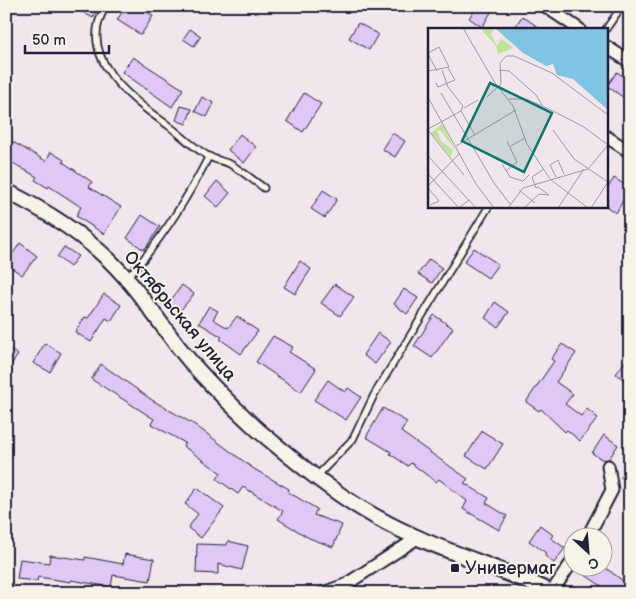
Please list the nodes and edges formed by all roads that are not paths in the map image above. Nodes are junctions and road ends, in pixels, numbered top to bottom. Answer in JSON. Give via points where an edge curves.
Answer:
{"nodes":[{"id":1,"x":106,"y":6,"type":"edge"},
{"id":2,"x":545,"y":6,"type":"edge"},
{"id":3,"x":622,"y":6,"type":"edge"},
{"id":4,"x":578,"y":28,"type":"edge"},
{"id":5,"x":607,"y":28,"type":"edge"},
{"id":6,"x":608,"y":48,"type":"edge"},
{"id":7,"x":630,"y":62,"type":"edge"},
{"id":8,"x":608,"y":139,"type":"edge"},
{"id":9,"x":630,"y":152,"type":"edge"},
{"id":10,"x":209,"y":156,"type":"junction"},
{"id":11,"x":264,"y":188,"type":"dead end"},
{"id":12,"x":6,"y":191,"type":"edge"},
{"id":13,"x":488,"y":208,"type":"edge"},
{"id":14,"x":127,"y":278,"type":"junction"},
{"id":15,"x":608,"y":466,"type":"dead end"},
{"id":16,"x":316,"y":477,"type":"junction"},
{"id":17,"x":593,"y":526,"type":"edge"},
{"id":18,"x":419,"y":537,"type":"junction"},
{"id":19,"x":564,"y":574,"type":"edge"},
{"id":20,"x":552,"y":592,"type":"edge"},
{"id":21,"x":323,"y":593,"type":"edge"}],
"edges":[{"from":1,"to":10,"type":"lane","via":[[96,23],[95,35],[109,71],[136,102]]},
{"from":2,"to":4,"type":"street"},
{"from":3,"to":5,"type":"lane"},
{"from":6,"to":7,"type":"street"},
{"from":8,"to":9,"type":"street"},
{"from":10,"to":11,"type":"lane","via":[[229,164]]},
{"from":10,"to":14,"type":"lane","via":[[191,192],[156,245]]},
{"from":12,"to":14,"type":"street","name":"Октябрьская улица","via":[[86,240]]},
{"from":13,"to":16,"type":"lane","via":[[384,379],[353,439]]},
{"from":14,"to":16,"type":"street","name":"Октябрьская улица","via":[[184,354],[223,397]]},
{"from":15,"to":17,"type":"street","via":[[612,490]]},
{"from":16,"to":18,"type":"street","name":"Октябрьская улица","via":[[377,518]]},
{"from":18,"to":20,"type":"street","name":"Октябрьская улица"},
{"from":18,"to":21,"type":"street","via":[[345,585]]},
{"from":19,"to":20,"type":"street"}]}
